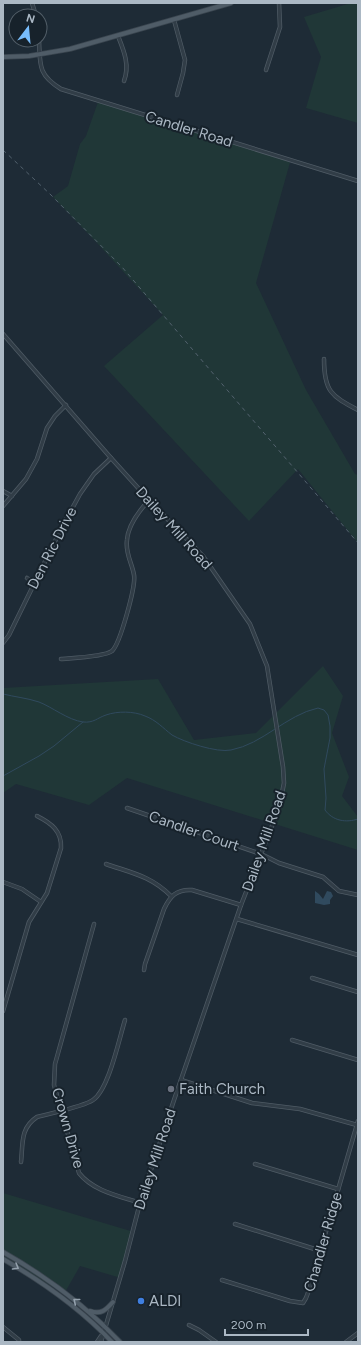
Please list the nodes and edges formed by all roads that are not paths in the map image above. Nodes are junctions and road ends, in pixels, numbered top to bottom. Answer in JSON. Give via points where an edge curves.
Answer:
{"nodes":[{"id":1,"x":231,"y":3,"type":"edge"},
{"id":2,"x":279,"y":3,"type":"edge"},
{"id":3,"x":174,"y":20,"type":"junction"},
{"id":4,"x":118,"y":36,"type":"junction"},
{"id":5,"x":39,"y":48,"type":"edge"},
{"id":6,"x":39,"y":55,"type":"junction"},
{"id":7,"x":3,"y":57,"type":"edge"},
{"id":8,"x":266,"y":70,"type":"dead end"},
{"id":9,"x":124,"y":81,"type":"dead end"},
{"id":10,"x":177,"y":95,"type":"dead end"},
{"id":11,"x":358,"y":181,"type":"edge"},
{"id":12,"x":4,"y":336,"type":"edge"},
{"id":13,"x":324,"y":359,"type":"dead end"},
{"id":14,"x":66,"y":405,"type":"junction"},
{"id":15,"x":358,"y":410,"type":"edge"},
{"id":16,"x":111,"y":458,"type":"junction"},
{"id":17,"x":3,"y":491,"type":"edge"},
{"id":18,"x":12,"y":496,"type":"junction"},
{"id":19,"x":148,"y":500,"type":"junction"},
{"id":20,"x":3,"y":506,"type":"edge"},
{"id":21,"x":27,"y":578,"type":"dead end"},
{"id":22,"x":34,"y":583,"type":"junction"},
{"id":23,"x":3,"y":643,"type":"edge"},
{"id":24,"x":61,"y":659,"type":"dead end"},
{"id":25,"x":127,"y":808,"type":"dead end"},
{"id":26,"x":38,"y":816,"type":"dead end"},
{"id":27,"x":261,"y":854,"type":"junction"},
{"id":28,"x":106,"y":864,"type":"dead end"},
{"id":29,"x":3,"y":882,"type":"edge"},
{"id":30,"x":358,"y":894,"type":"edge"},
{"id":31,"x":171,"y":896,"type":"junction"},
{"id":32,"x":41,"y":902,"type":"junction"},
{"id":33,"x":241,"y":905,"type":"junction"},
{"id":34,"x":237,"y":919,"type":"junction"},
{"id":35,"x":94,"y":924,"type":"dead end"},
{"id":36,"x":358,"y":955,"type":"edge"},
{"id":37,"x":144,"y":970,"type":"dead end"},
{"id":38,"x":312,"y":978,"type":"dead end"},
{"id":39,"x":358,"y":992,"type":"edge"},
{"id":40,"x":3,"y":1012,"type":"edge"},
{"id":41,"x":125,"y":1020,"type":"dead end"},
{"id":42,"x":292,"y":1040,"type":"dead end"},
{"id":43,"x":358,"y":1060,"type":"edge"},
{"id":44,"x":181,"y":1080,"type":"junction"},
{"id":45,"x":61,"y":1111,"type":"junction"},
{"id":46,"x":358,"y":1121,"type":"edge"},
{"id":47,"x":357,"y":1125,"type":"junction"},
{"id":48,"x":21,"y":1162,"type":"dead end"},
{"id":49,"x":255,"y":1164,"type":"dead end"},
{"id":50,"x":338,"y":1189,"type":"junction"},
{"id":51,"x":140,"y":1202,"type":"junction"},
{"id":52,"x":235,"y":1224,"type":"dead end"},
{"id":53,"x":321,"y":1251,"type":"junction"},
{"id":54,"x":3,"y":1252,"type":"edge"},
{"id":55,"x":3,"y":1259,"type":"edge"},
{"id":56,"x":222,"y":1280,"type":"dead end"},
{"id":57,"x":113,"y":1302,"type":"junction"},
{"id":58,"x":87,"y":1310,"type":"junction"},
{"id":59,"x":189,"y":1326,"type":"dead end"},
{"id":60,"x":106,"y":1327,"type":"junction"},
{"id":61,"x":5,"y":1328,"type":"edge"},
{"id":62,"x":103,"y":1333,"type":"junction"},
{"id":63,"x":358,"y":1333,"type":"edge"},
{"id":64,"x":3,"y":1334,"type":"edge"},
{"id":65,"x":19,"y":1342,"type":"edge"},
{"id":66,"x":97,"y":1342,"type":"edge"},
{"id":67,"x":101,"y":1342,"type":"edge"},
{"id":68,"x":112,"y":1342,"type":"edge"},
{"id":69,"x":120,"y":1342,"type":"edge"},
{"id":70,"x":216,"y":1342,"type":"edge"},
{"id":71,"x":346,"y":1342,"type":"edge"}],
"edges":[{"from":1,"to":3,"type":"main road"},
{"from":2,"to":8,"type":"street","via":[[280,27]]},
{"from":3,"to":4,"type":"main road"},
{"from":3,"to":10,"type":"street","via":[[185,60]]},
{"from":4,"to":6,"type":"main road"},
{"from":4,"to":9,"type":"street","via":[[127,66]]},
{"from":5,"to":6,"type":"street","name":"Candler Road"},
{"from":6,"to":7,"type":"main road"},
{"from":6,"to":11,"type":"street","name":"Candler Road","via":[[44,75],[61,89]]},
{"from":12,"to":14,"type":"street","name":"Dailey Mill Road"},
{"from":13,"to":15,"type":"street","via":[[324,374],[330,390],[335,397]]},
{"from":14,"to":16,"type":"street","name":"Dailey Mill Road"},
{"from":14,"to":18,"type":"street","via":[[47,428],[37,460]]},
{"from":16,"to":19,"type":"street","name":"Dailey Mill Road"},
{"from":16,"to":22,"type":"street","name":"Den Ric Drive","via":[[94,474],[80,494]]},
{"from":17,"to":18,"type":"street"},
{"from":18,"to":20,"type":"street"},
{"from":19,"to":24,"type":"street","via":[[135,518],[127,538],[128,556],[135,576],[117,644],[105,654]]},
{"from":19,"to":27,"type":"street","name":"Dailey Mill Road","via":[[187,538],[218,576],[250,624],[267,666],[284,783]]},
{"from":21,"to":22,"type":"street"},
{"from":22,"to":23,"type":"street","name":"Den Ric Drive"},
{"from":25,"to":27,"type":"street","name":"Candler Court"},
{"from":26,"to":32,"type":"street","via":[[53,826],[60,835],[61,842],[47,893]]},
{"from":27,"to":30,"type":"street","name":"Candler Court","via":[[323,877],[339,891]]},
{"from":27,"to":33,"type":"street","name":"Dailey Mill Road"},
{"from":28,"to":31,"type":"street","via":[[152,880]]},
{"from":29,"to":32,"type":"street","via":[[22,889]]},
{"from":31,"to":33,"type":"street","via":[[180,891],[192,890]]},
{"from":31,"to":37,"type":"street","via":[[164,909]]},
{"from":32,"to":40,"type":"street","via":[[29,922]]},
{"from":33,"to":34,"type":"street","name":"Dailey Mill Road"},
{"from":34,"to":36,"type":"street"},
{"from":34,"to":44,"type":"street","name":"Dailey Mill Road"},
{"from":35,"to":45,"type":"street","name":"Crown Drive","via":[[55,1064],[54,1085]]},
{"from":38,"to":39,"type":"street"},
{"from":41,"to":45,"type":"street","via":[[108,1076],[100,1093],[89,1102]]},
{"from":42,"to":43,"type":"street"},
{"from":44,"to":47,"type":"street","via":[[252,1103],[300,1109]]},
{"from":44,"to":51,"type":"street","name":"Dailey Mill Road"},
{"from":45,"to":48,"type":"street","via":[[37,1117],[28,1125],[24,1134]]},
{"from":45,"to":51,"type":"street","name":"Crown Drive","via":[[76,1165],[84,1179],[106,1191]]},
{"from":46,"to":47,"type":"street","name":"Chandler Ridge"},
{"from":47,"to":50,"type":"street","name":"Chandler Ridge"},
{"from":49,"to":50,"type":"street"},
{"from":50,"to":53,"type":"street","name":"Chandler Ridge"},
{"from":51,"to":57,"type":"street","name":"Dailey Mill Road"},
{"from":52,"to":53,"type":"street"},
{"from":53,"to":56,"type":"street","name":"Chandler Ridge","via":[[303,1303]]},
{"from":58,"to":54,"type":"main road","one_way":true,"via":[[50,1280]]},
{"from":55,"to":62,"type":"main road","one_way":true,"via":[[53,1290]]},
{"from":57,"to":58,"type":"main road","via":[[102,1312]]},
{"from":57,"to":60,"type":"street","name":"Dailey Mill Road"},
{"from":58,"to":60,"type":"main road"},
{"from":59,"to":70,"type":"street","via":[[210,1336]]},
{"from":60,"to":62,"type":"street","name":"Dailey Mill Road"},
{"from":60,"to":69,"type":"main road"},
{"from":61,"to":64,"type":"street"},
{"from":61,"to":65,"type":"street"},
{"from":62,"to":66,"type":"street"},
{"from":62,"to":67,"type":"street"},
{"from":62,"to":68,"type":"main road"},
{"from":63,"to":71,"type":"street"}]}
